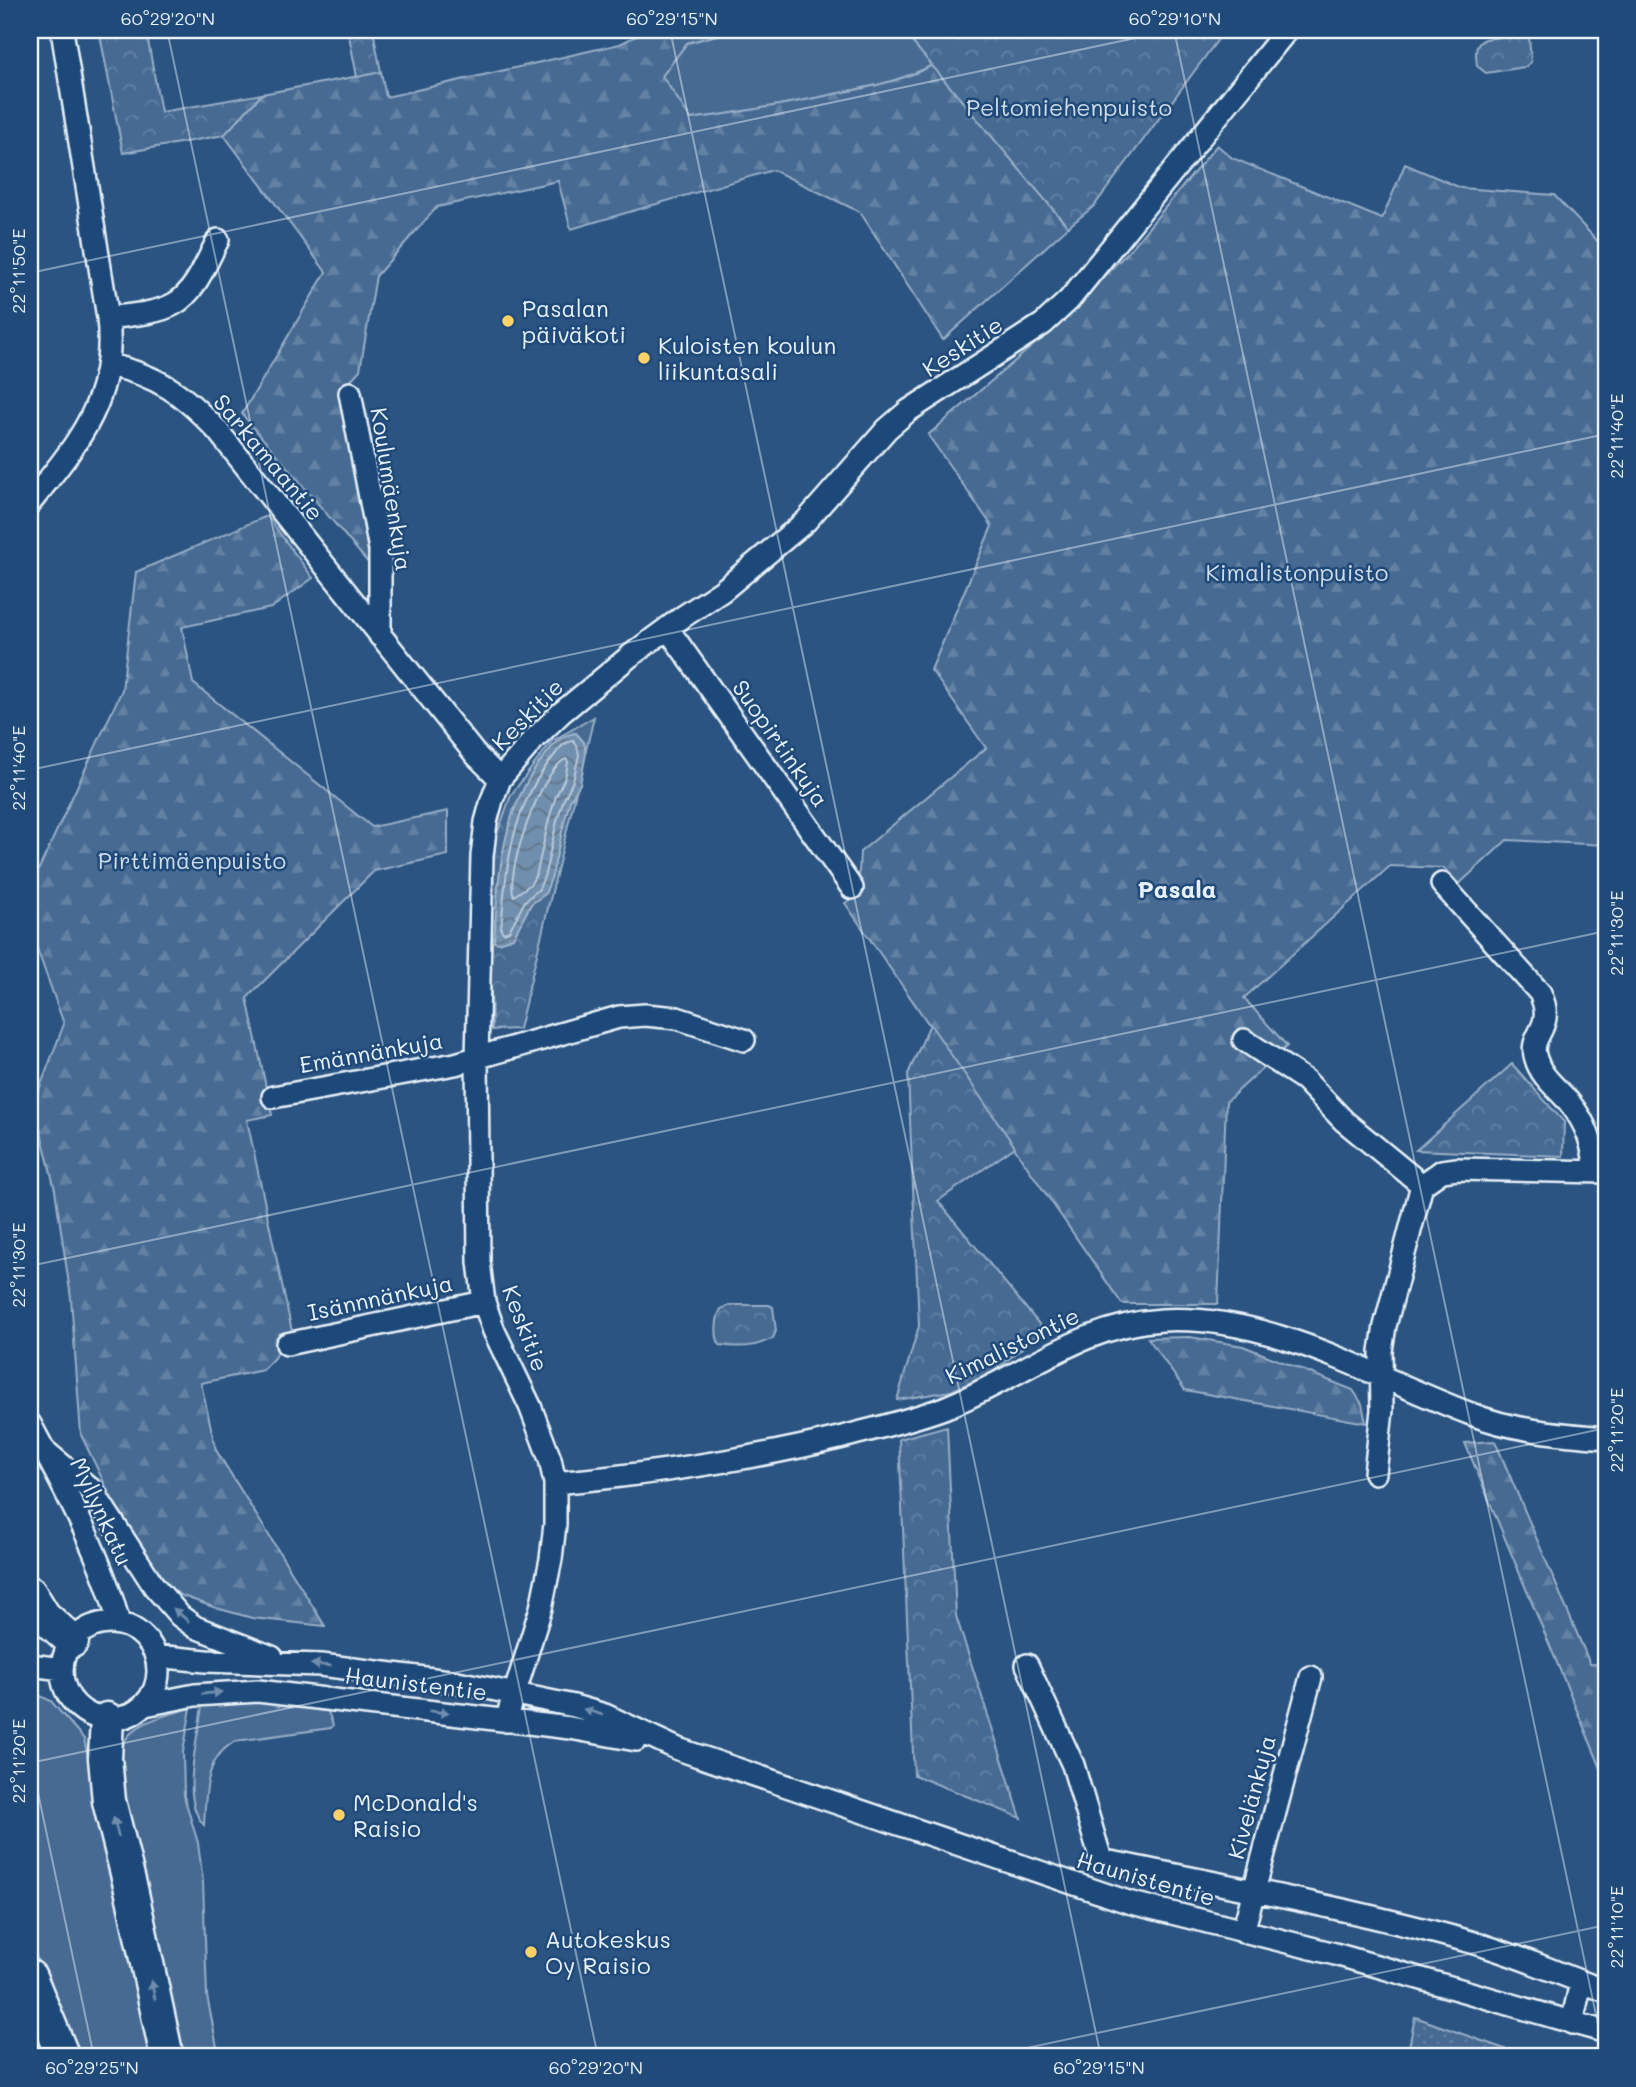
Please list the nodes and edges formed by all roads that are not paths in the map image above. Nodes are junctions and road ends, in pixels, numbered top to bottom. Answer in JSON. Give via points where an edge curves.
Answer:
{"nodes":[{"id":1,"x":62,"y":30,"type":"edge"},
{"id":2,"x":1287,"y":30,"type":"edge"},
{"id":3,"x":218,"y":240,"type":"dead end"},
{"id":4,"x":108,"y":317,"type":"junction"},
{"id":5,"x":109,"y":365,"type":"junction"},
{"id":6,"x":351,"y":393,"type":"dead end"},
{"id":7,"x":30,"y":503,"type":"edge"},
{"id":8,"x":668,"y":629,"type":"junction"},
{"id":9,"x":380,"y":636,"type":"junction"},
{"id":10,"x":500,"y":779,"type":"junction"},
{"id":11,"x":1442,"y":884,"type":"dead end"},
{"id":12,"x":852,"y":888,"type":"dead end"},
{"id":13,"x":1244,"y":1040,"type":"dead end"},
{"id":14,"x":744,"y":1041,"type":"dead end"},
{"id":15,"x":477,"y":1058,"type":"junction"},
{"id":16,"x":273,"y":1097,"type":"dead end"},
{"id":17,"x":1601,"y":1172,"type":"edge"},
{"id":18,"x":1422,"y":1185,"type":"junction"},
{"id":19,"x":484,"y":1301,"type":"junction"},
{"id":20,"x":287,"y":1344,"type":"dead end"},
{"id":21,"x":1382,"y":1377,"type":"junction"},
{"id":22,"x":30,"y":1424,"type":"edge"},
{"id":23,"x":1606,"y":1438,"type":"edge"},
{"id":24,"x":44,"y":1450,"type":"junction"},
{"id":25,"x":1375,"y":1473,"type":"dead end"},
{"id":26,"x":555,"y":1483,"type":"junction"},
{"id":27,"x":30,"y":1593,"type":"edge"},
{"id":28,"x":119,"y":1623,"type":"junction"},
{"id":29,"x":67,"y":1655,"type":"junction"},
{"id":30,"x":156,"y":1656,"type":"junction"},
{"id":31,"x":287,"y":1662,"type":"junction"},
{"id":32,"x":30,"y":1665,"type":"edge"},
{"id":33,"x":1027,"y":1665,"type":"dead end"},
{"id":34,"x":1311,"y":1677,"type":"dead end"},
{"id":35,"x":514,"y":1693,"type":"junction"},
{"id":36,"x":145,"y":1705,"type":"junction"},
{"id":37,"x":107,"y":1718,"type":"junction"},
{"id":38,"x":506,"y":1721,"type":"junction"},
{"id":39,"x":678,"y":1749,"type":"junction"},
{"id":40,"x":1252,"y":1891,"type":"junction"},
{"id":41,"x":1243,"y":1932,"type":"junction"},
{"id":42,"x":30,"y":1977,"type":"edge"},
{"id":43,"x":1581,"y":1982,"type":"junction"},
{"id":44,"x":1606,"y":1991,"type":"edge"},
{"id":45,"x":1572,"y":2023,"type":"junction"},
{"id":46,"x":1606,"y":2032,"type":"edge"},
{"id":47,"x":63,"y":2057,"type":"edge"},
{"id":48,"x":166,"y":2057,"type":"edge"}],
"edges":[{"from":1,"to":4,"type":"street"},
{"from":2,"to":8,"type":"street","name":"Keskitie","via":[[1069,300],[1043,324],[908,411],[865,452],[806,521]]},
{"from":3,"to":4,"type":"street","via":[[190,290],[175,304]]},
{"from":4,"to":5,"type":"street"},
{"from":5,"to":7,"type":"street","via":[[78,442]]},
{"from":5,"to":9,"type":"street","name":"Sarkamaantie","via":[[137,371],[170,387],[205,417]]},
{"from":6,"to":9,"type":"street","name":"Koulumäenkuja","via":[[380,549]]},
{"from":8,"to":10,"type":"street","name":"Keskitie","via":[[561,713]]},
{"from":8,"to":12,"type":"street","name":"Suopirtinkuja"},
{"from":9,"to":10,"type":"street","name":"Sarkamaantie"},
{"from":10,"to":15,"type":"street","name":"Keskitie","via":[[486,822],[482,856]]},
{"from":11,"to":17,"type":"street","via":[[1540,993],[1547,1015],[1534,1051],[1537,1063],[1581,1118]]},
{"from":13,"to":18,"type":"street","via":[[1305,1080],[1344,1121]]},
{"from":14,"to":15,"type":"street","name":"Emännänkuja","via":[[677,1018],[645,1015],[610,1019]]},
{"from":15,"to":16,"type":"street","name":"Emännänkuja"},
{"from":15,"to":19,"type":"street","name":"Keskitie","via":[[479,1262]]},
{"from":17,"to":18,"type":"street","via":[[1457,1168],[1442,1171]]},
{"from":18,"to":21,"type":"street","via":[[1385,1326]]},
{"from":19,"to":20,"type":"street","name":"Isännnänkuja"},
{"from":19,"to":26,"type":"street","name":"Keskitie","via":[[530,1406]]},
{"from":21,"to":23,"type":"street","name":"Kimalistontie","via":[[1508,1425]]},
{"from":21,"to":25,"type":"street"},
{"from":21,"to":26,"type":"street","name":"Kimalistontie","via":[[1260,1330],[1162,1320],[1090,1335],[946,1407],[898,1423],[793,1449],[658,1472]]},
{"from":22,"to":24,"type":"street","name":"Myllynkatu"},
{"from":24,"to":28,"type":"street","name":"Myllynkatu","via":[[110,1590]]},
{"from":31,"to":24,"type":"street","one_way":true,"via":[[195,1627],[180,1616],[154,1586],[92,1490]]},
{"from":26,"to":35,"type":"street","name":"Keskitie","via":[[551,1559]]},
{"from":27,"to":29,"type":"highway"},
{"from":28,"to":29,"type":"street","via":[[96,1624],[82,1631]]},
{"from":28,"to":30,"type":"street","via":[[137,1630]]},
{"from":29,"to":32,"type":"street"},
{"from":29,"to":37,"type":"street","via":[[64,1686],[72,1701],[84,1712]]},
{"from":30,"to":31,"type":"street","name":"Haunistentie"},
{"from":30,"to":36,"type":"street","via":[[157,1683]]},
{"from":35,"to":31,"type":"street","name":"Haunistentie","one_way":true},
{"from":33,"to":40,"type":"street","via":[[1073,1765],[1101,1860]]},
{"from":34,"to":40,"type":"street","name":"Kivelänkuja"},
{"from":35,"to":38,"type":"street","name":"Keskitie"},
{"from":39,"to":35,"type":"street","name":"Haunistentie","one_way":true,"via":[[605,1716]]},
{"from":36,"to":37,"type":"street","via":[[128,1716]]},
{"from":36,"to":38,"type":"street","name":"Haunistentie","one_way":true,"via":[[195,1695],[258,1691]]},
{"from":48,"to":37,"type":"highway","one_way":true,"via":[[109,1801]]},
{"from":38,"to":39,"type":"street","name":"Haunistentie","via":[[603,1732]]},
{"from":39,"to":41,"type":"street","name":"Haunistentie","via":[[1066,1883]]},
{"from":40,"to":41,"type":"street","name":"Kivelänkuja"},
{"from":40,"to":43,"type":"street","via":[[1472,1942]]},
{"from":41,"to":45,"type":"street","name":"Haunistentie","via":[[1376,1965]]},
{"from":42,"to":47,"type":"highway"},
{"from":43,"to":44,"type":"street"},
{"from":43,"to":45,"type":"street"},
{"from":45,"to":46,"type":"street","name":"Haunistentie"}]}
